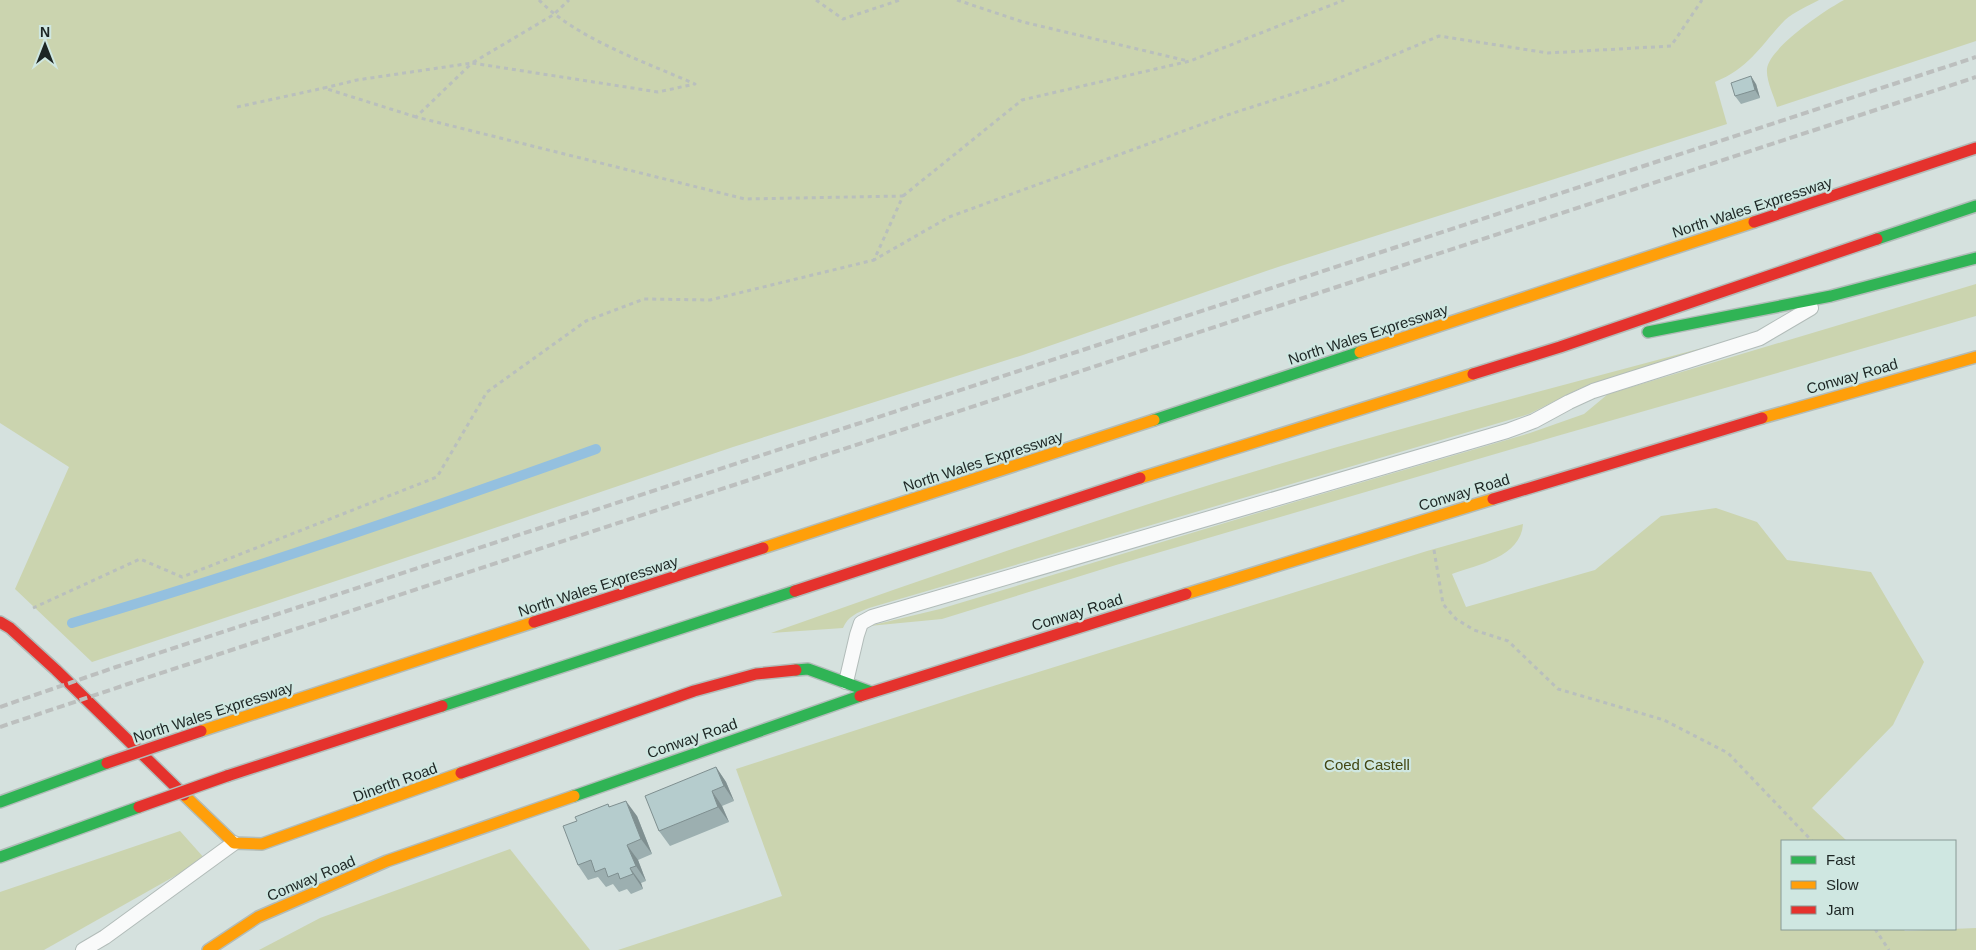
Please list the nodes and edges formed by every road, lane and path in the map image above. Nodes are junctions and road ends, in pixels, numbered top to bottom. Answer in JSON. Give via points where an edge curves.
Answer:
{"nodes":[{"id":1,"x":539,"y":0,"type":"edge"},
{"id":2,"x":570,"y":0,"type":"edge"},
{"id":3,"x":816,"y":0,"type":"edge"},
{"id":4,"x":900,"y":0,"type":"edge"},
{"id":5,"x":957,"y":0,"type":"edge"},
{"id":6,"x":1344,"y":0,"type":"edge"},
{"id":7,"x":1702,"y":0,"type":"edge"},
{"id":8,"x":553,"y":15,"type":"junction"},
{"id":9,"x":1190,"y":61,"type":"junction"},
{"id":10,"x":472,"y":63,"type":"junction"},
{"id":11,"x":324,"y":88,"type":"junction"},
{"id":12,"x":236,"y":107,"type":"dead end"},
{"id":13,"x":416,"y":117,"type":"junction"},
{"id":14,"x":1976,"y":148,"type":"edge"},
{"id":15,"x":903,"y":196,"type":"junction"},
{"id":16,"x":1976,"y":206,"type":"edge"},
{"id":17,"x":1976,"y":258,"type":"edge"},
{"id":18,"x":874,"y":260,"type":"junction"},
{"id":19,"x":1832,"y":296,"type":"junction"},
{"id":20,"x":1560,"y":348,"type":"junction"},
{"id":21,"x":1976,"y":358,"type":"edge"},
{"id":22,"x":1434,"y":553,"type":"dead end"},
{"id":23,"x":1,"y":622,"type":"edge"},
{"id":24,"x":846,"y":682,"type":"junction"},
{"id":25,"x":871,"y":692,"type":"junction"},
{"id":26,"x":0,"y":802,"type":"edge"},
{"id":27,"x":1811,"y":840,"type":"edge"},
{"id":28,"x":234,"y":843,"type":"junction"},
{"id":29,"x":0,"y":857,"type":"edge"},
{"id":30,"x":1876,"y":930,"type":"edge"},
{"id":31,"x":83,"y":950,"type":"edge"},
{"id":32,"x":208,"y":950,"type":"edge"},
{"id":33,"x":1889,"y":950,"type":"edge"}],
"edges":[{"from":1,"to":8,"type":"path"},
{"from":2,"to":8,"type":"path"},
{"from":3,"to":4,"type":"path","via":[[843,18]]},
{"from":5,"to":9,"type":"path","via":[[1023,22]]},
{"from":6,"to":9,"type":"path"},
{"from":7,"to":18,"type":"path","via":[[1671,46],[1548,53],[1439,36],[1330,82],[1227,115],[950,217]]},
{"from":8,"to":10,"type":"path"},
{"from":8,"to":10,"type":"path","via":[[592,38],[695,84],[658,92]]},
{"from":9,"to":15,"type":"path","via":[[1022,100]]},
{"from":10,"to":11,"type":"path"},
{"from":10,"to":13,"type":"path"},
{"from":11,"to":12,"type":"path"},
{"from":11,"to":13,"type":"path"},
{"from":13,"to":15,"type":"path","via":[[745,199]]},
{"from":14,"to":26,"type":"main road","name":"North Wales Expressway","bridge":true,"via":[[1103,438],[202,731]]},
{"from":15,"to":18,"type":"path"},
{"from":16,"to":20,"type":"main road"},
{"from":17,"to":19,"type":"main road"},
{"from":18,"to":23,"type":"path","via":[[710,300],[644,299],[586,321],[487,392],[436,477],[182,577],[140,559]]},
{"from":19,"to":20,"type":"main road"},
{"from":19,"to":24,"type":"lane","via":[[1760,338],[1593,392],[1534,421],[872,617],[861,623]]},
{"from":20,"to":29,"type":"main road","bridge":true,"via":[[1099,492],[227,776]]},
{"from":21,"to":25,"type":"main road","name":"Conway Road","via":[[1894,379],[1577,473]]},
{"from":22,"to":27,"type":"path","via":[[1443,604],[1456,619],[1474,630],[1508,641],[1558,689],[1664,720],[1728,753]]},
{"from":23,"to":28,"type":"main road","via":[[56,670]]},
{"from":24,"to":25,"type":"main road","name":"Dinerth Road"},
{"from":24,"to":28,"type":"main road","name":"Dinerth Road","via":[[808,669],[756,674],[694,691],[262,844]]},
{"from":25,"to":32,"type":"main road","name":"Conway Road","via":[[387,861],[258,917]]},
{"from":28,"to":31,"type":"lane"},
{"from":30,"to":33,"type":"path"}]}
